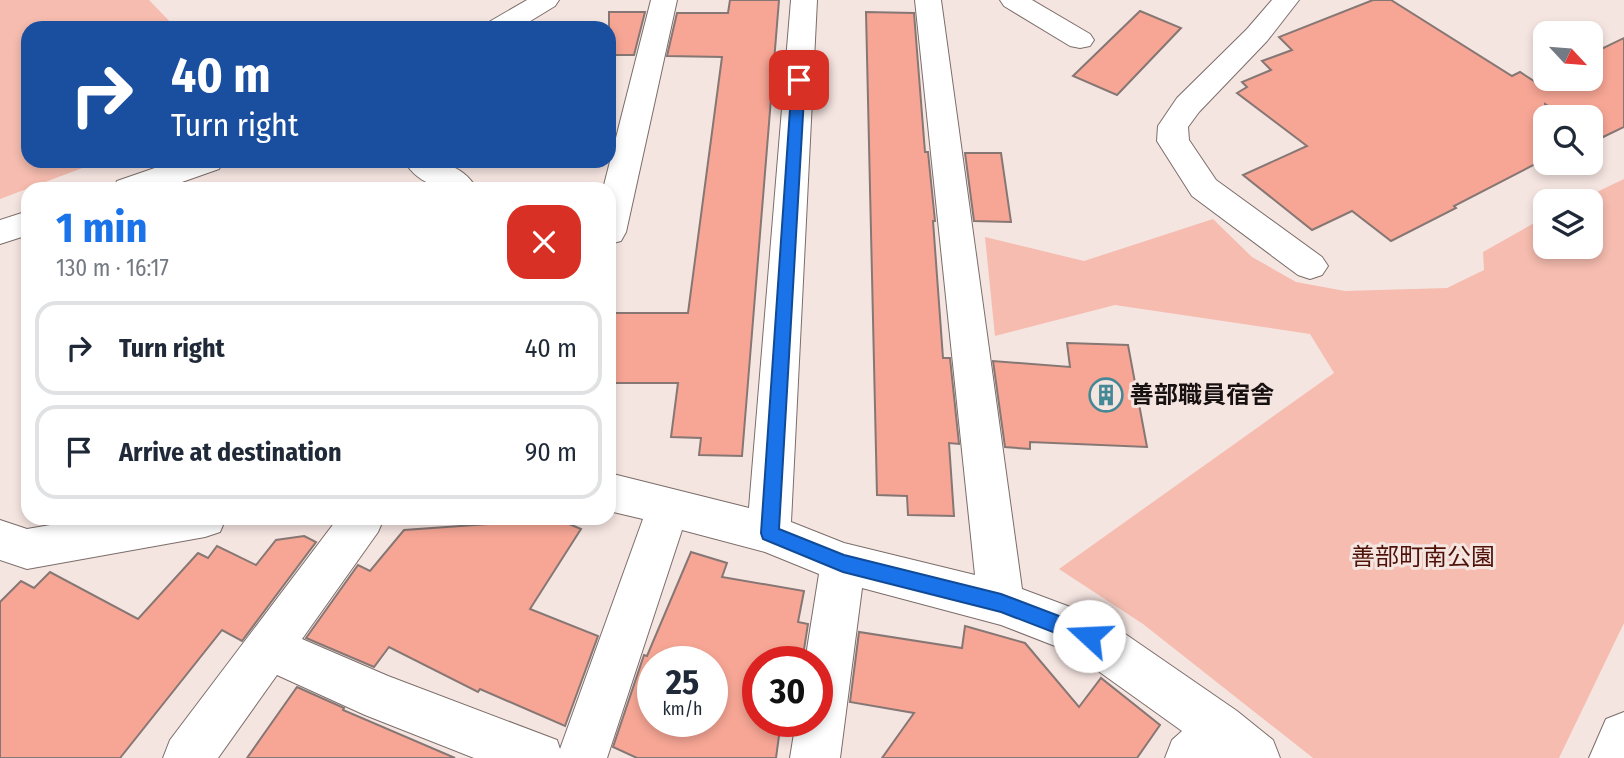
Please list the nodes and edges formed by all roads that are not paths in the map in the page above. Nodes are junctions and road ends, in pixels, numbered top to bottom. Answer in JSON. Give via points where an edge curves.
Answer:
{"nodes":[{"id":1,"x":546,"y":0,"type":"edge"},
{"id":2,"x":664,"y":0,"type":"edge"},
{"id":3,"x":804,"y":0,"type":"edge"},
{"id":4,"x":928,"y":0,"type":"edge"},
{"id":5,"x":1013,"y":0,"type":"edge"},
{"id":6,"x":1286,"y":0,"type":"edge"},
{"id":7,"x":511,"y":21,"type":"edge"},
{"id":8,"x":1080,"y":40,"type":"dead end"},
{"id":9,"x":188,"y":168,"type":"edge"},
{"id":10,"x":430,"y":168,"type":"edge"},
{"id":11,"x":149,"y":182,"type":"edge"},
{"id":12,"x":451,"y":182,"type":"edge"},
{"id":13,"x":616,"y":202,"type":"edge"},
{"id":14,"x":21,"y":225,"type":"edge"},
{"id":15,"x":0,"y":232,"type":"edge"},
{"id":16,"x":1310,"y":266,"type":"dead end"},
{"id":17,"x":616,"y":494,"type":"edge"},
{"id":18,"x":668,"y":508,"type":"junction"},
{"id":19,"x":165,"y":525,"type":"edge"},
{"id":20,"x":358,"y":525,"type":"edge"},
{"id":21,"x":769,"y":533,"type":"junction"},
{"id":22,"x":0,"y":540,"type":"edge"},
{"id":23,"x":843,"y":563,"type":"junction"},
{"id":24,"x":1001,"y":603,"type":"junction"},
{"id":25,"x":269,"y":648,"type":"junction"},
{"id":26,"x":1624,"y":737,"type":"edge"},
{"id":27,"x":1221,"y":748,"type":"edge"},
{"id":28,"x":188,"y":758,"type":"edge"},
{"id":29,"x":539,"y":758,"type":"edge"},
{"id":30,"x":582,"y":758,"type":"edge"},
{"id":31,"x":815,"y":758,"type":"edge"},
{"id":32,"x":1614,"y":758,"type":"edge"}],
"edges":[{"from":1,"to":7,"type":"street"},
{"from":2,"to":13,"type":"street"},
{"from":3,"to":21,"type":"street"},
{"from":4,"to":24,"type":"street"},
{"from":5,"to":8,"type":"street"},
{"from":6,"to":16,"type":"street","via":[[1188,105],[1173,126],[1173,141],[1204,188]]},
{"from":9,"to":11,"type":"street"},
{"from":10,"to":12,"type":"street"},
{"from":14,"to":15,"type":"street"},
{"from":17,"to":18,"type":"street"},
{"from":18,"to":21,"type":"street"},
{"from":18,"to":30,"type":"street"},
{"from":19,"to":22,"type":"street","via":[[27,549]]},
{"from":20,"to":25,"type":"street"},
{"from":21,"to":23,"type":"street"},
{"from":23,"to":24,"type":"street"},
{"from":23,"to":31,"type":"street"},
{"from":24,"to":27,"type":"street","via":[[1089,636]]},
{"from":25,"to":28,"type":"street"},
{"from":25,"to":29,"type":"street","via":[[382,698]]},
{"from":26,"to":32,"type":"street"}]}
